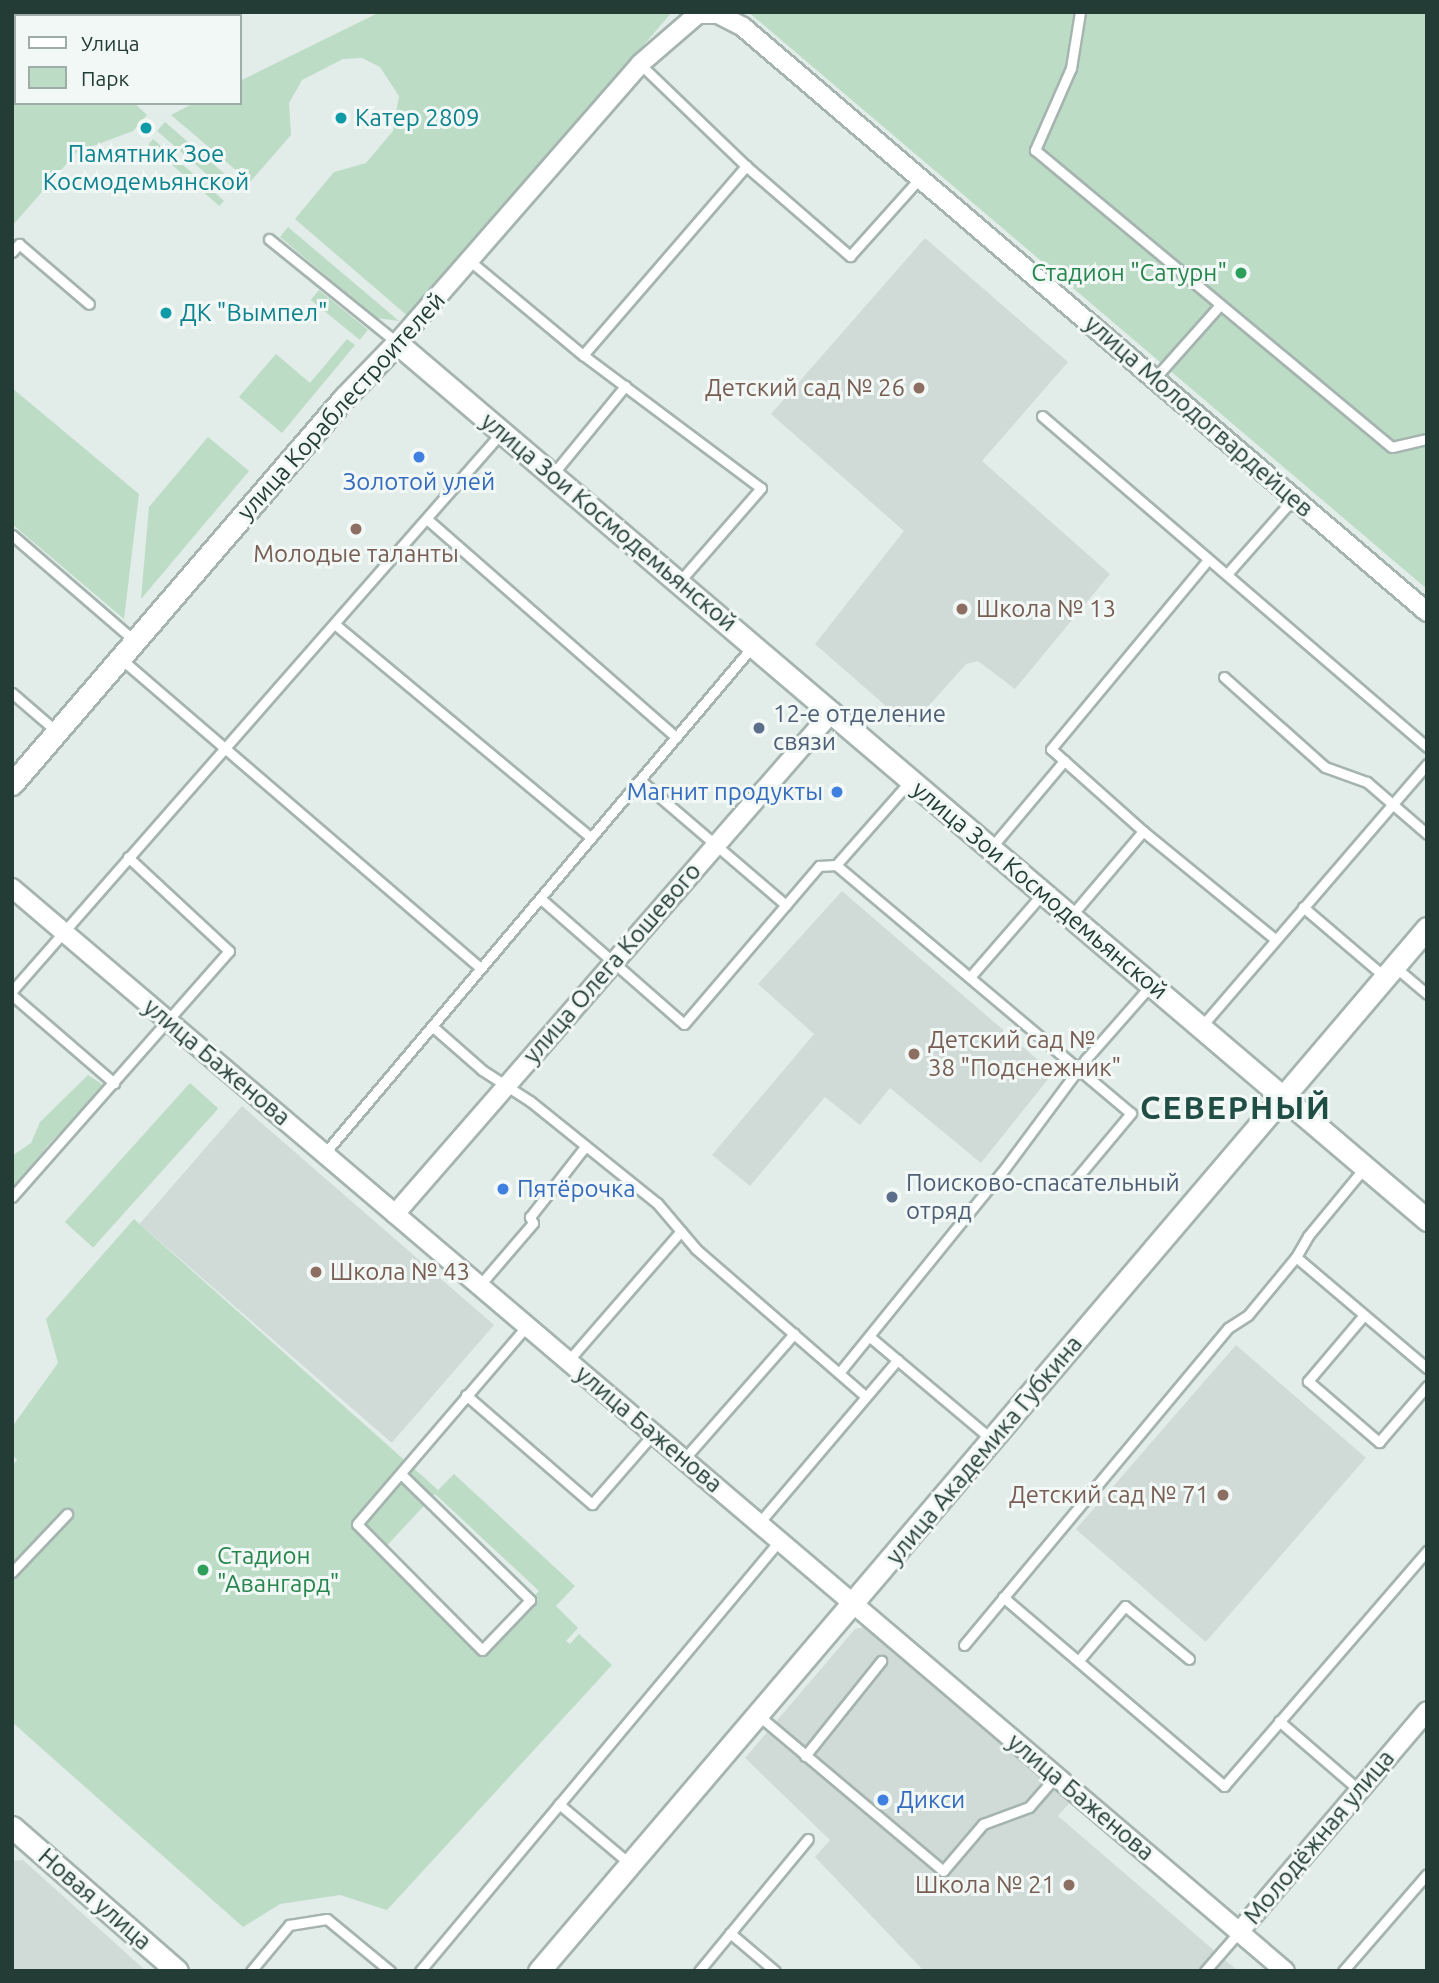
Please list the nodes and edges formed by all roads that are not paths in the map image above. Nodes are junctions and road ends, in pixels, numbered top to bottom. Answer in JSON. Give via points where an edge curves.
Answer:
{"nodes":[{"id":1,"x":1080,"y":12,"type":"edge"},
{"id":2,"x":673,"y":31,"type":"joint"},
{"id":3,"x":640,"y":64,"type":"junction"},
{"id":4,"x":746,"y":166,"type":"junction"},
{"id":5,"x":921,"y":177,"type":"junction"},
{"id":6,"x":269,"y":239,"type":"dead end"},
{"id":7,"x":12,"y":252,"type":"edge"},
{"id":8,"x":470,"y":261,"type":"junction"},
{"id":9,"x":89,"y":304,"type":"dead end"},
{"id":10,"x":1220,"y":305,"type":"junction"},
{"id":11,"x":397,"y":343,"type":"junction"},
{"id":12,"x":583,"y":355,"type":"junction"},
{"id":13,"x":1155,"y":379,"type":"junction"},
{"id":14,"x":625,"y":386,"type":"junction"},
{"id":15,"x":1042,"y":416,"type":"dead end"},
{"id":16,"x":502,"y":432,"type":"junction"},
{"id":17,"x":1427,"y":439,"type":"edge"},
{"id":18,"x":553,"y":475,"type":"junction"},
{"id":19,"x":1294,"y":498,"type":"junction"},
{"id":20,"x":428,"y":520,"type":"junction"},
{"id":21,"x":12,"y":536,"type":"edge"},
{"id":22,"x":1208,"y":560,"type":"junction"},
{"id":23,"x":1227,"y":575,"type":"junction"},
{"id":24,"x":679,"y":582,"type":"junction"},
{"id":25,"x":1427,"y":612,"type":"edge"},
{"id":26,"x":337,"y":626,"type":"junction"},
{"id":27,"x":135,"y":641,"type":"junction"},
{"id":28,"x":753,"y":646,"type":"junction"},
{"id":29,"x":120,"y":659,"type":"junction"},
{"id":30,"x":1224,"y":677,"type":"dead end"},
{"id":31,"x":12,"y":693,"type":"edge"},
{"id":32,"x":831,"y":712,"type":"junction"},
{"id":33,"x":57,"y":731,"type":"junction"},
{"id":34,"x":676,"y":737,"type":"junction"},
{"id":35,"x":1427,"y":747,"type":"edge"},
{"id":36,"x":226,"y":751,"type":"junction"},
{"id":37,"x":1064,"y":761,"type":"junction"},
{"id":38,"x":1427,"y":764,"type":"edge"},
{"id":39,"x":640,"y":780,"type":"junction"},
{"id":40,"x":911,"y":780,"type":"junction"},
{"id":41,"x":12,"y":784,"type":"edge"},
{"id":42,"x":1392,"y":804,"type":"junction"},
{"id":43,"x":1143,"y":831,"type":"junction"},
{"id":44,"x":1427,"y":834,"type":"edge"},
{"id":45,"x":591,"y":838,"type":"junction"},
{"id":46,"x":714,"y":845,"type":"junction"},
{"id":47,"x":991,"y":848,"type":"junction"},
{"id":48,"x":128,"y":857,"type":"junction"},
{"id":49,"x":836,"y":865,"type":"junction"},
{"id":50,"x":12,"y":888,"type":"edge"},
{"id":51,"x":1042,"y":893,"type":"junction"},
{"id":52,"x":540,"y":898,"type":"junction"},
{"id":53,"x":786,"y":905,"type":"junction"},
{"id":54,"x":1303,"y":907,"type":"junction"},
{"id":55,"x":1070,"y":916,"type":"junction"},
{"id":56,"x":1427,"y":928,"type":"edge"},
{"id":57,"x":64,"y":932,"type":"junction"},
{"id":58,"x":1275,"y":939,"type":"junction"},
{"id":59,"x":613,"y":962,"type":"junction"},
{"id":60,"x":481,"y":968,"type":"junction"},
{"id":61,"x":1390,"y":971,"type":"junction"},
{"id":62,"x":970,"y":977,"type":"junction"},
{"id":63,"x":1151,"y":985,"type":"junction"},
{"id":64,"x":12,"y":993,"type":"edge"},
{"id":65,"x":1427,"y":993,"type":"edge"},
{"id":66,"x":169,"y":1021,"type":"junction"},
{"id":67,"x":432,"y":1026,"type":"junction"},
{"id":68,"x":1201,"y":1027,"type":"junction"},
{"id":69,"x":1079,"y":1069,"type":"junction"},
{"id":70,"x":114,"y":1083,"type":"junction"},
{"id":71,"x":506,"y":1085,"type":"junction"},
{"id":72,"x":1283,"y":1097,"type":"junction"},
{"id":73,"x":584,"y":1148,"type":"junction"},
{"id":74,"x":324,"y":1154,"type":"junction"},
{"id":75,"x":1365,"y":1167,"type":"junction"},
{"id":76,"x":1071,"y":1185,"type":"dead end"},
{"id":77,"x":12,"y":1197,"type":"edge"},
{"id":78,"x":1424,"y":1212,"type":"edge"},
{"id":79,"x":395,"y":1214,"type":"junction"},
{"id":80,"x":681,"y":1231,"type":"junction"},
{"id":81,"x":1296,"y":1257,"type":"junction"},
{"id":82,"x":479,"y":1286,"type":"junction"},
{"id":83,"x":1364,"y":1315,"type":"junction"},
{"id":84,"x":527,"y":1326,"type":"junction"},
{"id":85,"x":794,"y":1334,"type":"junction"},
{"id":86,"x":870,"y":1337,"type":"junction"},
{"id":87,"x":897,"y":1360,"type":"junction"},
{"id":88,"x":568,"y":1361,"type":"junction"},
{"id":89,"x":1427,"y":1367,"type":"edge"},
{"id":90,"x":839,"y":1373,"type":"junction"},
{"id":91,"x":1427,"y":1386,"type":"edge"},
{"id":92,"x":466,"y":1395,"type":"junction"},
{"id":93,"x":866,"y":1396,"type":"junction"},
{"id":94,"x":654,"y":1433,"type":"junction"},
{"id":95,"x":992,"y":1440,"type":"junction"},
{"id":96,"x":684,"y":1459,"type":"junction"},
{"id":97,"x":402,"y":1475,"type":"junction"},
{"id":98,"x":67,"y":1514,"type":"dead end"},
{"id":99,"x":759,"y":1522,"type":"junction"},
{"id":100,"x":780,"y":1540,"type":"junction"},
{"id":101,"x":1427,"y":1551,"type":"edge"},
{"id":102,"x":12,"y":1572,"type":"edge"},
{"id":103,"x":1003,"y":1597,"type":"junction"},
{"id":104,"x":853,"y":1603,"type":"junction"},
{"id":105,"x":964,"y":1645,"type":"dead end"},
{"id":106,"x":1189,"y":1659,"type":"dead end"},
{"id":107,"x":1079,"y":1660,"type":"junction"},
{"id":108,"x":881,"y":1661,"type":"dead end"},
{"id":109,"x":1427,"y":1711,"type":"edge"},
{"id":110,"x":758,"y":1715,"type":"junction"},
{"id":111,"x":1279,"y":1721,"type":"junction"},
{"id":112,"x":805,"y":1756,"type":"junction"},
{"id":113,"x":1056,"y":1776,"type":"junction"},
{"id":114,"x":1359,"y":1790,"type":"junction"},
{"id":115,"x":559,"y":1804,"type":"junction"},
{"id":116,"x":12,"y":1827,"type":"edge"},
{"id":117,"x":808,"y":1839,"type":"dead end"},
{"id":118,"x":631,"y":1864,"type":"junction"},
{"id":119,"x":1427,"y":1874,"type":"edge"},
{"id":120,"x":1239,"y":1932,"type":"junction"},
{"id":121,"x":730,"y":1933,"type":"junction"},
{"id":122,"x":177,"y":1971,"type":"edge"},
{"id":123,"x":251,"y":1971,"type":"edge"},
{"id":124,"x":390,"y":1971,"type":"edge"},
{"id":125,"x":420,"y":1971,"type":"edge"},
{"id":126,"x":539,"y":1971,"type":"edge"},
{"id":127,"x":699,"y":1971,"type":"edge"},
{"id":128,"x":775,"y":1971,"type":"edge"},
{"id":129,"x":1205,"y":1971,"type":"edge"},
{"id":130,"x":1285,"y":1971,"type":"edge"},
{"id":131,"x":1343,"y":1971,"type":"edge"}],
"edges":[{"from":1,"to":10,"type":"lane","via":[[1072,68],[1035,150]]},
{"from":2,"to":3,"type":"street","name":"улица Кораблестроителей"},
{"from":2,"to":5,"type":"street","name":"улица Молодогвардейцев","via":[[698,14],[718,14],[743,27]]},
{"from":3,"to":4,"type":"lane"},
{"from":3,"to":8,"type":"street","name":"улица Кораблестроителей"},
{"from":4,"to":5,"type":"lane","via":[[850,256]]},
{"from":4,"to":12,"type":"lane"},
{"from":5,"to":13,"type":"street","name":"улица Молодогвардейцев"},
{"from":6,"to":11,"type":"lane"},
{"from":7,"to":9,"type":"lane","via":[[19,244]]},
{"from":8,"to":11,"type":"street","name":"улица Кораблестроителей"},
{"from":8,"to":12,"type":"lane"},
{"from":10,"to":13,"type":"lane"},
{"from":10,"to":17,"type":"lane","via":[[1392,447]]},
{"from":11,"to":16,"type":"street","name":"улица Зои Космодемьянской"},
{"from":11,"to":27,"type":"street","name":"улица Кораблестроителей"},
{"from":12,"to":14,"type":"lane"},
{"from":13,"to":19,"type":"street","name":"улица Молодогвардейцев"},
{"from":14,"to":18,"type":"lane"},
{"from":14,"to":24,"type":"lane","via":[[761,488]]},
{"from":15,"to":22,"type":"lane"},
{"from":16,"to":18,"type":"street","name":"улица Зои Космодемьянской"},
{"from":16,"to":20,"type":"lane"},
{"from":18,"to":24,"type":"street","name":"улица Зои Космодемьянской"},
{"from":19,"to":23,"type":"lane"},
{"from":19,"to":25,"type":"street","name":"улица Молодогвардейцев"},
{"from":20,"to":26,"type":"lane"},
{"from":20,"to":34,"type":"lane"},
{"from":21,"to":27,"type":"lane"},
{"from":22,"to":23,"type":"lane"},
{"from":22,"to":37,"type":"lane","via":[[1051,748]]},
{"from":23,"to":35,"type":"lane"},
{"from":24,"to":28,"type":"street","name":"улица Зои Космодемьянской"},
{"from":26,"to":36,"type":"lane"},
{"from":26,"to":45,"type":"lane"},
{"from":27,"to":29,"type":"street","name":"улица Кораблестроителей"},
{"from":28,"to":32,"type":"street","name":"улица Зои Космодемьянской"},
{"from":28,"to":34,"type":"lane"},
{"from":29,"to":33,"type":"street","name":"улица Кораблестроителей"},
{"from":29,"to":36,"type":"lane"},
{"from":30,"to":42,"type":"lane","via":[[1325,768],[1367,782]]},
{"from":31,"to":33,"type":"lane"},
{"from":32,"to":40,"type":"street","name":"улица Зои Космодемьянской"},
{"from":32,"to":46,"type":"street","name":"улица Олега Кошевого"},
{"from":33,"to":41,"type":"street","name":"улица Кораблестроителей"},
{"from":34,"to":39,"type":"lane"},
{"from":36,"to":48,"type":"lane"},
{"from":36,"to":60,"type":"lane"},
{"from":37,"to":43,"type":"lane"},
{"from":37,"to":47,"type":"lane"},
{"from":38,"to":42,"type":"lane"},
{"from":39,"to":45,"type":"lane"},
{"from":39,"to":46,"type":"lane"},
{"from":40,"to":47,"type":"street","name":"улица Зои Космодемьянской"},
{"from":40,"to":49,"type":"lane"},
{"from":42,"to":44,"type":"lane"},
{"from":42,"to":54,"type":"lane"},
{"from":43,"to":55,"type":"lane"},
{"from":43,"to":58,"type":"lane"},
{"from":45,"to":52,"type":"lane"},
{"from":46,"to":53,"type":"lane"},
{"from":46,"to":59,"type":"street","name":"улица Олега Кошевого"},
{"from":47,"to":51,"type":"street","name":"улица Зои Космодемьянской"},
{"from":48,"to":57,"type":"lane"},
{"from":48,"to":66,"type":"lane","via":[[229,951]]},
{"from":49,"to":53,"type":"lane","via":[[818,866]]},
{"from":49,"to":62,"type":"lane"},
{"from":50,"to":57,"type":"street","name":"улица Баженова"},
{"from":51,"to":55,"type":"street","name":"улица Зои Космодемьянской"},
{"from":51,"to":62,"type":"lane"},
{"from":52,"to":59,"type":"lane"},
{"from":52,"to":60,"type":"lane"},
{"from":53,"to":59,"type":"lane","via":[[684,1024]]},
{"from":54,"to":58,"type":"lane"},
{"from":54,"to":61,"type":"lane"},
{"from":55,"to":63,"type":"street","name":"улица Зои Космодемьянской"},
{"from":56,"to":61,"type":"street","name":"улица Академика Губкина"},
{"from":57,"to":64,"type":"lane"},
{"from":57,"to":66,"type":"street","name":"улица Баженова"},
{"from":58,"to":68,"type":"lane"},
{"from":59,"to":71,"type":"street","name":"улица Олега Кошевого"},
{"from":60,"to":67,"type":"lane"},
{"from":61,"to":65,"type":"lane"},
{"from":61,"to":72,"type":"street","name":"улица Академика Губкина"},
{"from":62,"to":69,"type":"lane"},
{"from":63,"to":68,"type":"street","name":"улица Зои Космодемьянской"},
{"from":63,"to":69,"type":"lane"},
{"from":64,"to":70,"type":"lane"},
{"from":66,"to":70,"type":"lane"},
{"from":66,"to":74,"type":"street","name":"улица Баженова"},
{"from":67,"to":71,"type":"lane"},
{"from":67,"to":74,"type":"lane"},
{"from":68,"to":72,"type":"street","name":"улица Зои Космодемьянской"},
{"from":69,"to":76,"type":"lane","via":[[1131,1113]]},
{"from":69,"to":86,"type":"lane"},
{"from":70,"to":77,"type":"lane"},
{"from":71,"to":73,"type":"lane"},
{"from":71,"to":79,"type":"street","name":"улица Олега Кошевого"},
{"from":72,"to":75,"type":"street","name":"улица Зои Космодемьянской"},
{"from":72,"to":95,"type":"street","name":"улица Академика Губкина"},
{"from":73,"to":80,"type":"lane","via":[[657,1203]]},
{"from":73,"to":82,"type":"lane","via":[[530,1217],[533,1223]]},
{"from":74,"to":79,"type":"street","name":"улица Баженова"},
{"from":75,"to":78,"type":"street","name":"улица Зои Космодемьянской"},
{"from":75,"to":81,"type":"lane"},
{"from":79,"to":82,"type":"street","name":"улица Баженова"},
{"from":80,"to":85,"type":"lane"},
{"from":80,"to":88,"type":"lane"},
{"from":81,"to":83,"type":"lane"},
{"from":81,"to":103,"type":"lane","via":[[1248,1315],[1228,1328]]},
{"from":82,"to":84,"type":"street","name":"улица Баженова"},
{"from":83,"to":89,"type":"lane"},
{"from":83,"to":91,"type":"lane","via":[[1308,1381],[1379,1442]]},
{"from":84,"to":88,"type":"street","name":"улица Баженова"},
{"from":84,"to":92,"type":"lane"},
{"from":85,"to":90,"type":"lane"},
{"from":85,"to":96,"type":"lane"},
{"from":86,"to":87,"type":"lane"},
{"from":86,"to":90,"type":"lane"},
{"from":87,"to":93,"type":"lane"},
{"from":87,"to":95,"type":"lane"},
{"from":88,"to":94,"type":"street","name":"улица Баженова"},
{"from":90,"to":93,"type":"lane"},
{"from":92,"to":94,"type":"lane","via":[[592,1504]]},
{"from":92,"to":97,"type":"lane"},
{"from":93,"to":99,"type":"lane"},
{"from":94,"to":96,"type":"street","name":"улица Баженова"},
{"from":95,"to":104,"type":"street","name":"улица Академика Губкина"},
{"from":96,"to":99,"type":"street","name":"улица Баженова"},
{"from":97,"to":97,"type":"lane","via":[[530,1600],[482,1650],[357,1524]]},
{"from":98,"to":102,"type":"lane"},
{"from":99,"to":100,"type":"street","name":"улица Баженова"},
{"from":100,"to":104,"type":"street","name":"улица Баженова"},
{"from":100,"to":115,"type":"lane"},
{"from":101,"to":111,"type":"lane"},
{"from":103,"to":105,"type":"lane"},
{"from":103,"to":107,"type":"lane"},
{"from":104,"to":110,"type":"street","name":"улица Академика Губкина"},
{"from":104,"to":113,"type":"street","name":"улица Баженова"},
{"from":106,"to":107,"type":"lane","via":[[1125,1606]]},
{"from":107,"to":111,"type":"lane","via":[[1224,1786]]},
{"from":108,"to":112,"type":"lane"},
{"from":109,"to":114,"type":"street","name":"Молодёжная улица"},
{"from":110,"to":112,"type":"lane"},
{"from":110,"to":118,"type":"street","name":"улица Академика Губкина"},
{"from":111,"to":114,"type":"lane"},
{"from":112,"to":113,"type":"lane","via":[[943,1871],[983,1824],[1029,1807]]},
{"from":113,"to":120,"type":"street","name":"улица Баженова"},
{"from":114,"to":120,"type":"street","name":"Молодёжная улица"},
{"from":115,"to":118,"type":"lane"},
{"from":115,"to":125,"type":"lane"},
{"from":116,"to":122,"type":"street","name":"Новая улица"},
{"from":117,"to":121,"type":"lane"},
{"from":118,"to":126,"type":"street","name":"улица Академика Губкина"},
{"from":119,"to":131,"type":"lane"},
{"from":120,"to":129,"type":"lane"},
{"from":120,"to":130,"type":"street","name":"улица Баженова"},
{"from":121,"to":127,"type":"lane"},
{"from":121,"to":128,"type":"lane"},
{"from":123,"to":124,"type":"lane","via":[[289,1926],[327,1919]]}]}
